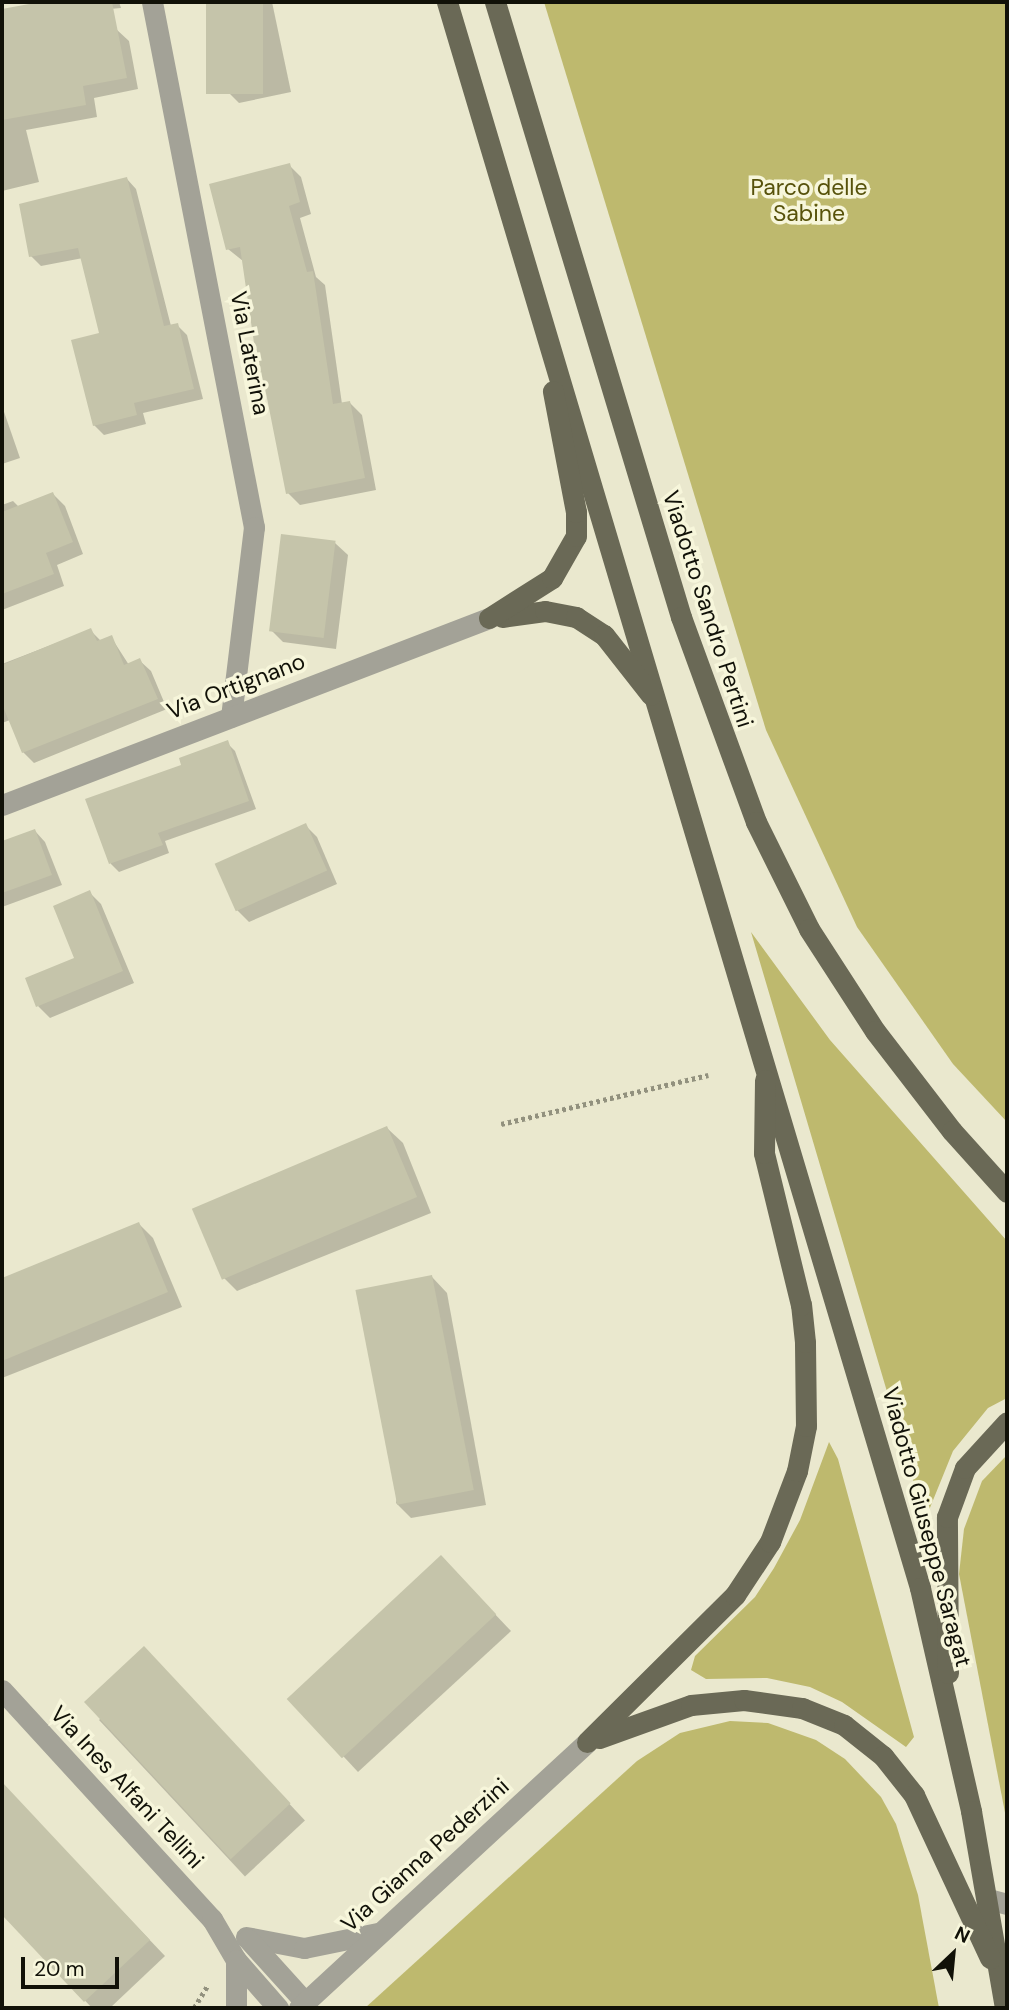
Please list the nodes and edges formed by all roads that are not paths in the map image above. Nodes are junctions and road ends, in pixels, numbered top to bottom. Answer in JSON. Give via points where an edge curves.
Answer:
{"nodes":[{"id":1,"x":152,"y":2,"type":"edge"},
{"id":2,"x":447,"y":2,"type":"edge"},
{"id":3,"x":495,"y":2,"type":"edge"},
{"id":4,"x":549,"y":340,"type":"junction"},
{"id":5,"x":489,"y":618,"type":"junction"},
{"id":6,"x":660,"y":706,"type":"junction"},
{"id":7,"x":231,"y":717,"type":"junction"},
{"id":8,"x":2,"y":805,"type":"edge"},
{"id":9,"x":766,"y":1068,"type":"junction"},
{"id":10,"x":1007,"y":1192,"type":"edge"},
{"id":11,"x":1007,"y":1422,"type":"edge"},
{"id":12,"x":2,"y":1690,"type":"edge"},
{"id":13,"x":948,"y":1705,"type":"junction"},
{"id":14,"x":587,"y":1742,"type":"junction"},
{"id":15,"x":998,"y":1901,"type":"edge"},
{"id":16,"x":212,"y":1919,"type":"junction"},
{"id":17,"x":379,"y":1932,"type":"junction"},
{"id":18,"x":246,"y":1937,"type":"junction"},
{"id":19,"x":1002,"y":1954,"type":"edge"},
{"id":20,"x":236,"y":1960,"type":"junction"},
{"id":21,"x":1001,"y":1982,"type":"junction"},
{"id":22,"x":302,"y":2005,"type":"edge"},
{"id":23,"x":236,"y":2008,"type":"edge"},
{"id":24,"x":278,"y":2008,"type":"edge"},
{"id":25,"x":1005,"y":2008,"type":"edge"}],
"edges":[{"from":1,"to":7,"type":"street","name":"Via Laterina","via":[[254,527]]},
{"from":2,"to":4,"type":"main road"},
{"from":3,"to":10,"type":"main road","name":"Viadotto Sandro Pertini","via":[[681,617],[743,793],[785,884],[839,977],[901,1067]]},
{"from":4,"to":5,"type":"main road","via":[[553,398],[576,512],[576,536],[552,578]]},
{"from":4,"to":6,"type":"main road"},
{"from":5,"to":6,"type":"main road","via":[[545,611],[576,617],[604,635]]},
{"from":5,"to":7,"type":"street","name":"Via Ortignano"},
{"from":6,"to":9,"type":"main road"},
{"from":7,"to":8,"type":"street","name":"Via Ortignano"},
{"from":9,"to":13,"type":"main road","name":"Viadotto Giuseppe Saragat","via":[[916,1575]]},
{"from":9,"to":14,"type":"main road","via":[[764,1153],[801,1305],[805,1342],[806,1426],[797,1471],[778,1525],[742,1587]]},
{"from":11,"to":13,"type":"main road","via":[[965,1468],[947,1517]]},
{"from":12,"to":16,"type":"street","name":"Via Ines Alfani Tellini"},
{"from":13,"to":15,"type":"main road","name":"Viadotto Giuseppe Saragat"},
{"from":14,"to":17,"type":"street","name":"Via Gianna Pederzini"},
{"from":14,"to":21,"type":"main road","via":[[669,1710],[717,1701],[787,1705],[844,1725],[883,1756],[919,1802]]},
{"from":15,"to":19,"type":"main road","name":"Viadotto Giuseppe Saragat"},
{"from":16,"to":18,"type":"street","name":"Via Ines Alfani Tellini"},
{"from":16,"to":20,"type":"street","name":"Via Ines Alfani Tellini"},
{"from":17,"to":18,"type":"street","via":[[304,1948]]},
{"from":17,"to":22,"type":"street","name":"Via Gianna Pederzini"},
{"from":18,"to":22,"type":"street","name":"Via Ines Alfani Tellini"},
{"from":19,"to":21,"type":"main road","name":"Viadotto Giuseppe Saragat"},
{"from":20,"to":23,"type":"street"},
{"from":20,"to":24,"type":"street","name":"Via Ines Alfani Tellini"},
{"from":21,"to":25,"type":"main road","name":"Viadotto Giuseppe Saragat"}]}
